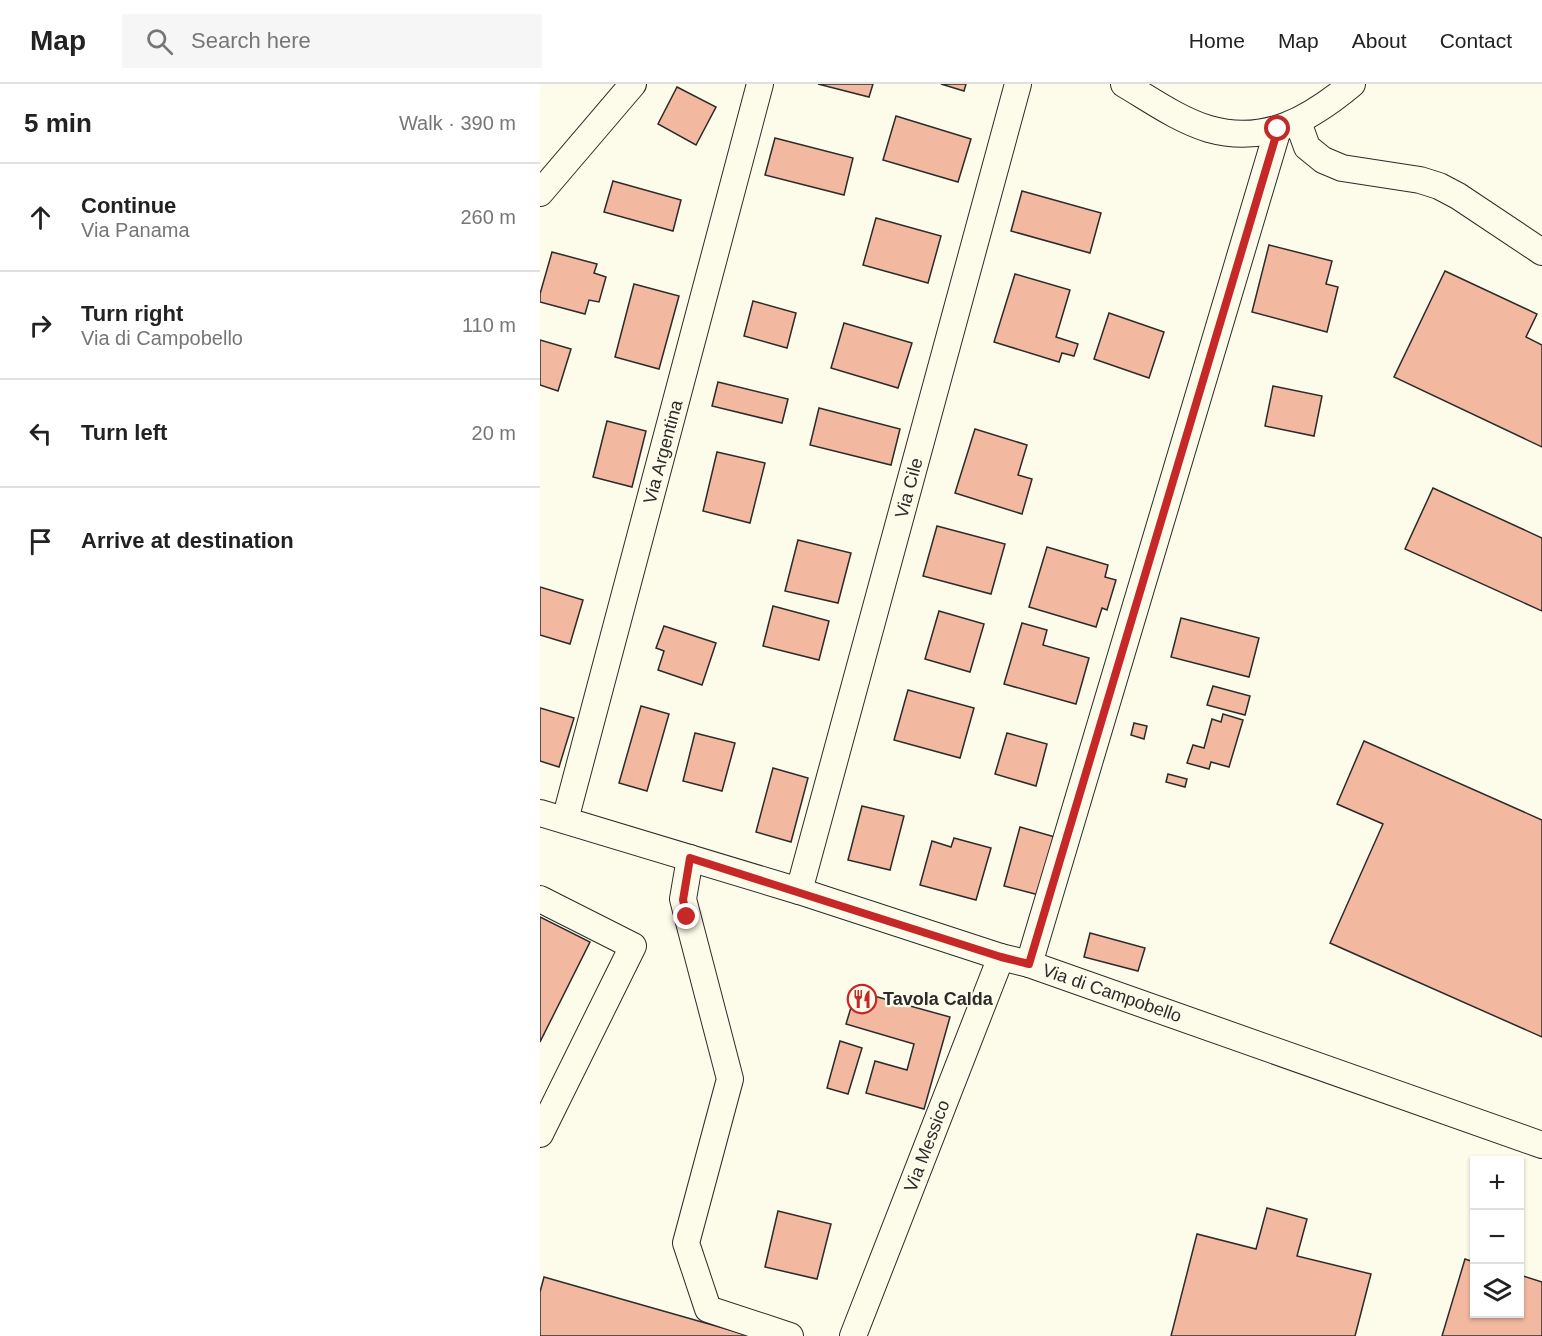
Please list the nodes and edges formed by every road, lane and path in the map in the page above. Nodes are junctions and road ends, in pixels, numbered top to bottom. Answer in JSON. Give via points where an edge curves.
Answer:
{"nodes":[{"id":1,"x":633,"y":84,"type":"edge"},
{"id":2,"x":760,"y":84,"type":"edge"},
{"id":3,"x":1018,"y":84,"type":"edge"},
{"id":4,"x":1124,"y":84,"type":"edge"},
{"id":5,"x":1352,"y":84,"type":"edge"},
{"id":6,"x":1288,"y":126,"type":"junction"},
{"id":7,"x":540,"y":193,"type":"edge"},
{"id":8,"x":1542,"y":252,"type":"edge"},
{"id":9,"x":540,"y":813,"type":"edge"},
{"id":10,"x":565,"y":820,"type":"junction"},
{"id":11,"x":690,"y":858,"type":"junction"},
{"id":12,"x":799,"y":891,"type":"junction"},
{"id":13,"x":540,"y":899,"type":"edge"},
{"id":14,"x":1001,"y":957,"type":"junction"},
{"id":15,"x":1029,"y":964,"type":"junction"},
{"id":16,"x":540,"y":1134,"type":"edge"},
{"id":17,"x":1542,"y":1145,"type":"edge"},
{"id":18,"x":790,"y":1336,"type":"edge"},
{"id":19,"x":853,"y":1336,"type":"edge"}],
"edges":[{"from":1,"to":7,"type":"street"},
{"from":2,"to":10,"type":"street","name":"Via Argentina"},
{"from":3,"to":12,"type":"street","name":"Via Cile"},
{"from":4,"to":6,"type":"street","via":[[1178,116],[1209,129],[1253,133]]},
{"from":5,"to":6,"type":"street"},
{"from":6,"to":8,"type":"street","via":[[1323,160],[1342,168],[1439,186]]},
{"from":6,"to":15,"type":"street"},
{"from":9,"to":10,"type":"street","name":"Via di Campobello"},
{"from":10,"to":11,"type":"street","name":"Via di Campobello"},
{"from":11,"to":12,"type":"street","name":"Via di Campobello"},
{"from":11,"to":18,"type":"street","via":[[683,900],[730,1079],[686,1243],[708,1308]]},
{"from":12,"to":14,"type":"street","name":"Via di Campobello"},
{"from":13,"to":16,"type":"street","via":[[633,946]]},
{"from":14,"to":15,"type":"street","name":"Via di Campobello"},
{"from":14,"to":19,"type":"street","name":"Via Messico"},
{"from":15,"to":17,"type":"street","name":"Via di Campobello"}]}
